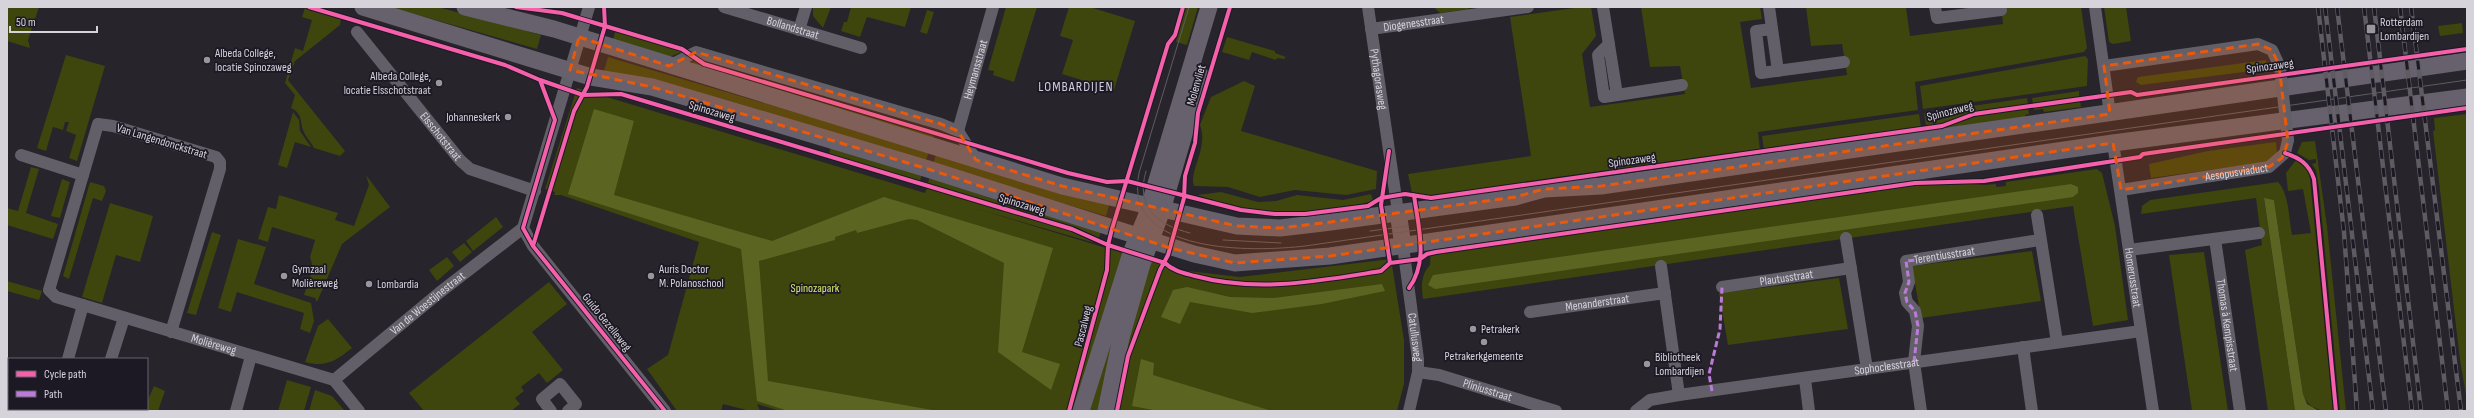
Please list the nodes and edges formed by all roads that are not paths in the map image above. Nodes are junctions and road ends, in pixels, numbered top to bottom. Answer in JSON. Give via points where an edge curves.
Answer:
{"nodes":[{"id":1,"x":363,"y":7,"type":"edge"},
{"id":2,"x":465,"y":7,"type":"edge"},
{"id":3,"x":588,"y":7,"type":"edge"},
{"id":4,"x":724,"y":7,"type":"edge"},
{"id":5,"x":806,"y":7,"type":"edge"},
{"id":6,"x":993,"y":7,"type":"edge"},
{"id":7,"x":1209,"y":7,"type":"edge"},
{"id":8,"x":1222,"y":7,"type":"edge"},
{"id":9,"x":1368,"y":7,"type":"edge"},
{"id":10,"x":1528,"y":7,"type":"edge"},
{"id":11,"x":1603,"y":7,"type":"edge"},
{"id":12,"x":1769,"y":7,"type":"edge"},
{"id":13,"x":1935,"y":7,"type":"edge"},
{"id":14,"x":2095,"y":7,"type":"edge"},
{"id":15,"x":2001,"y":10,"type":"dead end"},
{"id":16,"x":1370,"y":29,"type":"junction"},
{"id":17,"x":799,"y":30,"type":"junction"},
{"id":18,"x":357,"y":32,"type":"dead end"},
{"id":19,"x":579,"y":37,"type":"junction"},
{"id":20,"x":861,"y":48,"type":"dead end"},
{"id":21,"x":2467,"y":61,"type":"edge"},
{"id":22,"x":1844,"y":62,"type":"dead end"},
{"id":23,"x":669,"y":66,"type":"junction"},
{"id":24,"x":2104,"y":66,"type":"junction"},
{"id":25,"x":570,"y":70,"type":"junction"},
{"id":26,"x":1682,"y":85,"type":"dead end"},
{"id":27,"x":2467,"y":96,"type":"edge"},
{"id":28,"x":2110,"y":114,"type":"junction"},
{"id":29,"x":958,"y":131,"type":"junction"},
{"id":30,"x":2113,"y":143,"type":"junction"},
{"id":31,"x":21,"y":155,"type":"dead end"},
{"id":32,"x":976,"y":160,"type":"junction"},
{"id":33,"x":83,"y":175,"type":"junction"},
{"id":34,"x":2121,"y":190,"type":"junction"},
{"id":35,"x":535,"y":191,"type":"junction"},
{"id":36,"x":1156,"y":208,"type":"junction"},
{"id":37,"x":1398,"y":212,"type":"junction"},
{"id":38,"x":2037,"y":215,"type":"dead end"},
{"id":39,"x":523,"y":228,"type":"junction"},
{"id":40,"x":2259,"y":234,"type":"dead end"},
{"id":41,"x":1846,"y":238,"type":"dead end"},
{"id":42,"x":2215,"y":239,"type":"junction"},
{"id":43,"x":1144,"y":240,"type":"junction"},
{"id":44,"x":2040,"y":240,"type":"junction"},
{"id":45,"x":1403,"y":246,"type":"junction"},
{"id":46,"x":2129,"y":250,"type":"junction"},
{"id":47,"x":1661,"y":266,"type":"dead end"},
{"id":48,"x":1851,"y":268,"type":"junction"},
{"id":49,"x":1722,"y":287,"type":"dead end"},
{"id":50,"x":1665,"y":293,"type":"junction"},
{"id":51,"x":56,"y":297,"type":"joint"},
{"id":52,"x":83,"y":305,"type":"junction"},
{"id":53,"x":1530,"y":312,"type":"dead end"},
{"id":54,"x":124,"y":318,"type":"junction"},
{"id":55,"x":2141,"y":331,"type":"junction"},
{"id":56,"x":171,"y":332,"type":"junction"},
{"id":57,"x":2057,"y":342,"type":"junction"},
{"id":58,"x":2023,"y":347,"type":"junction"},
{"id":59,"x":251,"y":356,"type":"junction"},
{"id":60,"x":68,"y":358,"type":"edge"},
{"id":61,"x":111,"y":358,"type":"edge"},
{"id":62,"x":1914,"y":362,"type":"junction"},
{"id":63,"x":1867,"y":369,"type":"junction"},
{"id":64,"x":1418,"y":372,"type":"junction"},
{"id":65,"x":1804,"y":379,"type":"junction"},
{"id":66,"x":334,"y":380,"type":"junction"},
{"id":67,"x":1679,"y":395,"type":"junction"},
{"id":68,"x":236,"y":411,"type":"edge"},
{"id":69,"x":359,"y":411,"type":"edge"},
{"id":70,"x":551,"y":411,"type":"edge"},
{"id":71,"x":568,"y":411,"type":"edge"},
{"id":72,"x":665,"y":411,"type":"edge"},
{"id":73,"x":1081,"y":411,"type":"edge"},
{"id":74,"x":1106,"y":411,"type":"edge"},
{"id":75,"x":1409,"y":411,"type":"edge"},
{"id":76,"x":1556,"y":411,"type":"edge"},
{"id":77,"x":1636,"y":411,"type":"edge"},
{"id":78,"x":1809,"y":411,"type":"edge"},
{"id":79,"x":1921,"y":411,"type":"edge"},
{"id":80,"x":2032,"y":411,"type":"edge"},
{"id":81,"x":2153,"y":411,"type":"edge"},
{"id":82,"x":2240,"y":411,"type":"edge"}],
"edges":[{"from":1,"to":25,"type":"main road","name":"Spinozaweg"},
{"from":2,"to":19,"type":"main road","name":"Spinozaweg"},
{"from":3,"to":19,"type":"street"},
{"from":4,"to":17,"type":"street","name":"Bollandstraat"},
{"from":5,"to":17,"type":"street"},
{"from":6,"to":29,"type":"street","name":"Heymansstraat"},
{"from":7,"to":36,"type":"main road","name":"Molenvliet"},
{"from":8,"to":36,"type":"main road","name":"Molenvliet"},
{"from":9,"to":16,"type":"street","name":"Pythagorasweg"},
{"from":10,"to":16,"type":"street","name":"Diogenesstraat"},
{"from":11,"to":26,"type":"street","via":[[1617,96]]},
{"from":12,"to":22,"type":"street","via":[[1778,71]]},
{"from":13,"to":15,"type":"street","via":[[1937,18]]},
{"from":14,"to":24,"type":"street"},
{"from":16,"to":37,"type":"street","name":"Pythagorasweg"},
{"from":17,"to":20,"type":"street","name":"Bollandstraat"},
{"from":18,"to":35,"type":"street","name":"Elsschotstraat","via":[[470,170]]},
{"from":19,"to":23,"type":"main road","name":"Spinozaweg"},
{"from":19,"to":25,"type":"street"},
{"from":21,"to":28,"type":"main road","name":"Spinozaweg"},
{"from":23,"to":29,"type":"street","via":[[696,52]]},
{"from":23,"to":32,"type":"main road","name":"Spinozaweg"},
{"from":24,"to":28,"type":"street"},
{"from":24,"to":34,"type":"street","name":"Aesopusviaduct","bridge":true,"via":[[2258,44],[2272,50],[2280,67],[2288,140],[2286,153],[2269,167]]},
{"from":25,"to":35,"type":"street"},
{"from":25,"to":43,"type":"main road","name":"Spinozaweg","via":[[591,77],[652,86],[928,169]]},
{"from":27,"to":30,"type":"main road","name":"Spinozaweg"},
{"from":28,"to":37,"type":"main road","name":"Spinozaweg","via":[[1601,186],[1544,189],[1515,197]]},
{"from":29,"to":32,"type":"street"},
{"from":30,"to":34,"type":"street","name":"Homerusstraat"},
{"from":30,"to":45,"type":"main road","name":"Spinozaweg"},
{"from":31,"to":33,"type":"street"},
{"from":32,"to":36,"type":"main road","name":"Spinozaweg","via":[[1062,186]]},
{"from":33,"to":51,"type":"street","name":"Van Langendonckstraat","via":[[49,290]]},
{"from":33,"to":56,"type":"street","name":"Van Langendonckstraat","via":[[98,124],[113,126],[216,157],[220,162]]},
{"from":34,"to":46,"type":"street","name":"Homerusstraat"},
{"from":35,"to":39,"type":"street"},
{"from":36,"to":37,"type":"main road","name":"Spinozaweg","via":[[1237,226],[1280,228]]},
{"from":36,"to":43,"type":"main road"},
{"from":37,"to":45,"type":"main road","name":"Catullusweg"},
{"from":38,"to":44,"type":"street"},
{"from":39,"to":66,"type":"street","name":"Van de Woestijnestraat","via":[[440,292]]},
{"from":39,"to":72,"type":"street","name":"Guido Gezelleweg","via":[[533,246]]},
{"from":40,"to":42,"type":"street"},
{"from":41,"to":48,"type":"street"},
{"from":42,"to":46,"type":"street"},
{"from":42,"to":82,"type":"street","name":"Thomas à Kempisstraat"},
{"from":43,"to":45,"type":"main road","name":"Spinozaweg","via":[[1235,263],[1330,256]]},
{"from":43,"to":73,"type":"main road","name":"Pascalweg"},
{"from":43,"to":74,"type":"main road","via":[[1120,338]]},
{"from":44,"to":57,"type":"street"},
{"from":44,"to":62,"type":"street","name":"Terentiusstraat","via":[[1906,260],[1909,282],[1905,293],[1907,302],[1915,311],[1918,326]]},
{"from":45,"to":64,"type":"street","name":"Catullusweg"},
{"from":46,"to":55,"type":"street","name":"Homerusstraat"},
{"from":47,"to":50,"type":"street"},
{"from":48,"to":49,"type":"street","name":"Plautusstraat"},
{"from":48,"to":63,"type":"street"},
{"from":50,"to":53,"type":"street","name":"Menanderstraat"},
{"from":50,"to":67,"type":"street"},
{"from":51,"to":52,"type":"street","name":"Molièreweg"},
{"from":52,"to":54,"type":"street","name":"Molièreweg"},
{"from":52,"to":60,"type":"street"},
{"from":54,"to":56,"type":"street","name":"Molièreweg"},
{"from":54,"to":61,"type":"street"},
{"from":55,"to":57,"type":"street","name":"Sophoclesstraat"},
{"from":55,"to":81,"type":"street","name":"Homerusstraat"},
{"from":56,"to":59,"type":"street","name":"Molièreweg"},
{"from":57,"to":58,"type":"street","name":"Sophoclesstraat"},
{"from":58,"to":62,"type":"street","name":"Sophoclesstraat"},
{"from":58,"to":80,"type":"street"},
{"from":59,"to":66,"type":"street","name":"Molièreweg"},
{"from":59,"to":68,"type":"street"},
{"from":62,"to":63,"type":"street","name":"Sophoclesstraat"},
{"from":62,"to":79,"type":"street"},
{"from":63,"to":65,"type":"street","name":"Sophoclesstraat"},
{"from":64,"to":75,"type":"street","name":"Catullusweg"},
{"from":64,"to":76,"type":"street","name":"Pliniusstraat","via":[[1439,375]]},
{"from":65,"to":67,"type":"street","name":"Sophoclesstraat"},
{"from":65,"to":78,"type":"street"},
{"from":66,"to":69,"type":"street"},
{"from":67,"to":77,"type":"street","name":"Sophoclesstraat","via":[[1650,400]]},
{"from":70,"to":71,"type":"street","via":[[542,399],[560,384],[576,404]]}]}
